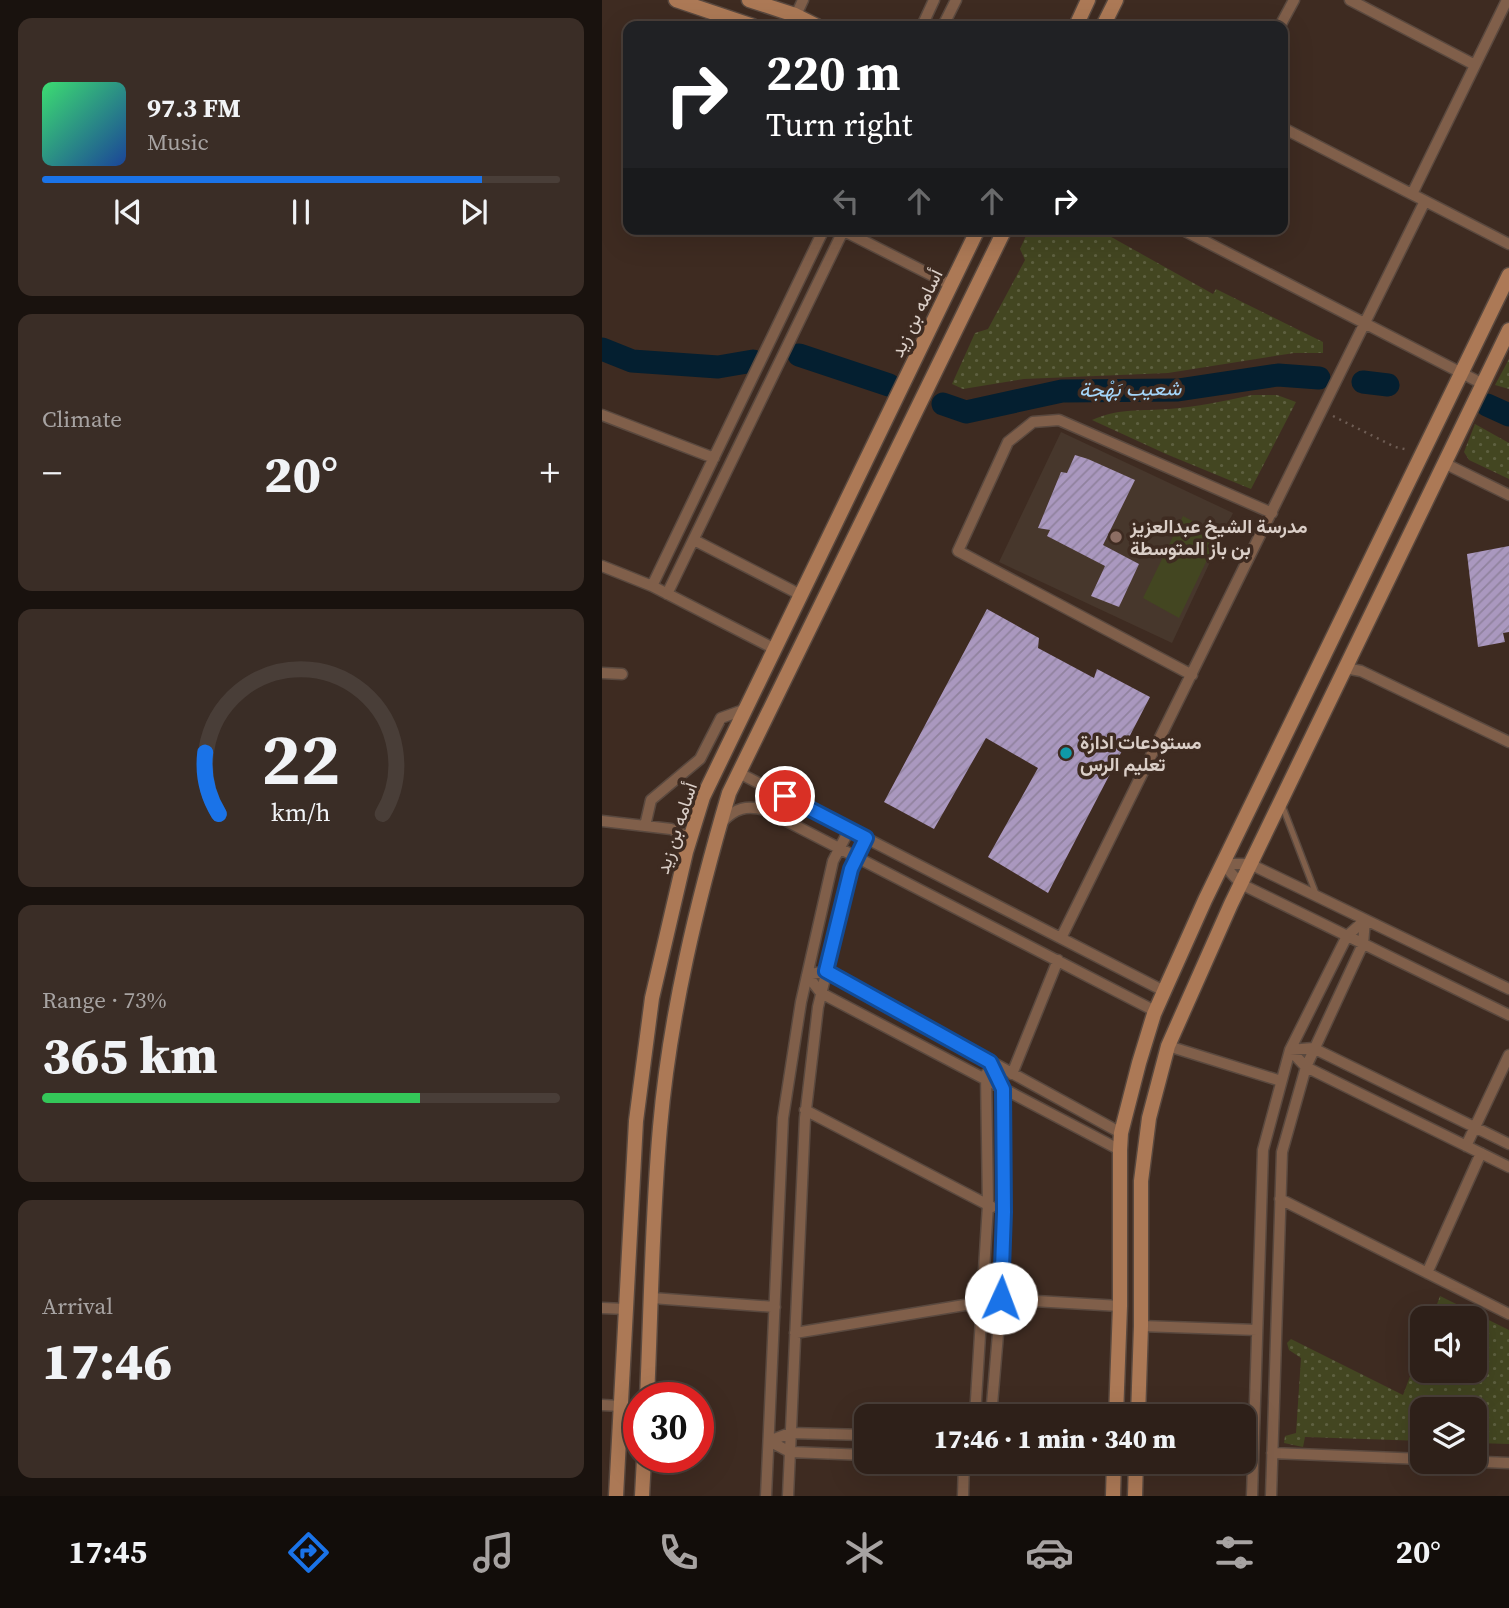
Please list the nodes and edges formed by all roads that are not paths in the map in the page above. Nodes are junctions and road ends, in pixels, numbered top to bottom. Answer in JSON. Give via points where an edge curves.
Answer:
{"nodes":[{"id":1,"x":676,"y":0,"type":"edge"},
{"id":2,"x":748,"y":0,"type":"edge"},
{"id":3,"x":803,"y":0,"type":"edge"},
{"id":4,"x":934,"y":0,"type":"edge"},
{"id":5,"x":956,"y":0,"type":"edge"},
{"id":6,"x":1088,"y":0,"type":"edge"},
{"id":7,"x":1115,"y":0,"type":"edge"},
{"id":8,"x":1294,"y":0,"type":"edge"},
{"id":9,"x":1350,"y":0,"type":"edge"},
{"id":10,"x":1507,"y":0,"type":"edge"},
{"id":11,"x":738,"y":21,"type":"edge"},
{"id":12,"x":793,"y":21,"type":"edge"},
{"id":13,"x":924,"y":21,"type":"edge"},
{"id":14,"x":946,"y":21,"type":"edge"},
{"id":15,"x":1078,"y":21,"type":"edge"},
{"id":16,"x":1105,"y":21,"type":"edge"},
{"id":17,"x":1283,"y":21,"type":"edge"},
{"id":18,"x":1475,"y":65,"type":"junction"},
{"id":19,"x":1288,"y":131,"type":"edge"},
{"id":20,"x":1412,"y":194,"type":"junction"},
{"id":21,"x":1425,"y":201,"type":"junction"},
{"id":22,"x":821,"y":235,"type":"edge"},
{"id":23,"x":842,"y":235,"type":"edge"},
{"id":24,"x":854,"y":235,"type":"edge"},
{"id":25,"x":975,"y":235,"type":"edge"},
{"id":26,"x":1002,"y":235,"type":"edge"},
{"id":27,"x":1193,"y":235,"type":"edge"},
{"id":28,"x":1509,"y":244,"type":"edge"},
{"id":29,"x":1509,"y":275,"type":"edge"},
{"id":30,"x":951,"y":285,"type":"junction"},
{"id":31,"x":1366,"y":325,"type":"junction"},
{"id":32,"x":1509,"y":330,"type":"edge"},
{"id":33,"x":1461,"y":374,"type":"junction"},
{"id":34,"x":1483,"y":384,"type":"junction"},
{"id":35,"x":602,"y":415,"type":"edge"},
{"id":36,"x":714,"y":458,"type":"junction"},
{"id":37,"x":1444,"y":463,"type":"junction"},
{"id":38,"x":1509,"y":495,"type":"edge"},
{"id":39,"x":1272,"y":513,"type":"junction"},
{"id":40,"x":694,"y":540,"type":"junction"},
{"id":41,"x":602,"y":566,"type":"edge"},
{"id":42,"x":652,"y":586,"type":"junction"},
{"id":43,"x":667,"y":594,"type":"junction"},
{"id":44,"x":801,"y":595,"type":"junction"},
{"id":45,"x":775,"y":649,"type":"junction"},
{"id":46,"x":1345,"y":668,"type":"junction"},
{"id":47,"x":602,"y":673,"type":"edge"},
{"id":48,"x":622,"y":674,"type":"dead end"},
{"id":49,"x":1192,"y":675,"type":"junction"},
{"id":50,"x":746,"y":709,"type":"junction"},
{"id":51,"x":1509,"y":742,"type":"edge"},
{"id":52,"x":739,"y":773,"type":"junction"},
{"id":53,"x":1280,"y":802,"type":"junction"},
{"id":54,"x":602,"y":821,"type":"edge"},
{"id":55,"x":720,"y":824,"type":"junction"},
{"id":56,"x":645,"y":826,"type":"junction"},
{"id":57,"x":849,"y":830,"type":"junction"},
{"id":58,"x":690,"y":838,"type":"junction"},
{"id":59,"x":866,"y":838,"type":"junction"},
{"id":60,"x":840,"y":848,"type":"junction"},
{"id":61,"x":857,"y":857,"type":"junction"},
{"id":62,"x":1223,"y":864,"type":"junction"},
{"id":63,"x":1250,"y":864,"type":"junction"},
{"id":64,"x":1241,"y":884,"type":"junction"},
{"id":65,"x":1318,"y":897,"type":"junction"},
{"id":66,"x":1365,"y":920,"type":"junction"},
{"id":67,"x":1347,"y":936,"type":"junction"},
{"id":68,"x":1061,"y":938,"type":"junction"},
{"id":69,"x":1363,"y":944,"type":"junction"},
{"id":70,"x":1058,"y":960,"type":"junction"},
{"id":71,"x":826,"y":971,"type":"junction"},
{"id":72,"x":807,"y":975,"type":"junction"},
{"id":73,"x":1509,"y":989,"type":"edge"},
{"id":74,"x":1164,"y":991,"type":"junction"},
{"id":75,"x":821,"y":993,"type":"junction"},
{"id":76,"x":652,"y":998,"type":"junction"},
{"id":77,"x":677,"y":1006,"type":"junction"},
{"id":78,"x":1155,"y":1011,"type":"junction"},
{"id":79,"x":1509,"y":1015,"type":"edge"},
{"id":80,"x":1168,"y":1046,"type":"junction"},
{"id":81,"x":1313,"y":1048,"type":"junction"},
{"id":82,"x":1290,"y":1050,"type":"junction"},
{"id":83,"x":1509,"y":1055,"type":"edge"},
{"id":84,"x":990,"y":1062,"type":"junction"},
{"id":85,"x":1306,"y":1067,"type":"junction"},
{"id":86,"x":1012,"y":1074,"type":"junction"},
{"id":87,"x":984,"y":1079,"type":"junction"},
{"id":88,"x":1281,"y":1081,"type":"junction"},
{"id":89,"x":1003,"y":1089,"type":"junction"},
{"id":90,"x":805,"y":1110,"type":"junction"},
{"id":91,"x":1475,"y":1127,"type":"junction"},
{"id":92,"x":1121,"y":1133,"type":"junction"},
{"id":93,"x":1509,"y":1144,"type":"edge"},
{"id":94,"x":1466,"y":1146,"type":"junction"},
{"id":95,"x":1119,"y":1150,"type":"junction"},
{"id":96,"x":1481,"y":1153,"type":"junction"},
{"id":97,"x":1509,"y":1167,"type":"edge"},
{"id":98,"x":1280,"y":1199,"type":"junction"},
{"id":99,"x":988,"y":1205,"type":"junction"},
{"id":100,"x":1004,"y":1212,"type":"junction"},
{"id":101,"x":1427,"y":1273,"type":"junction"},
{"id":102,"x":652,"y":1298,"type":"junction"},
{"id":103,"x":1001,"y":1298,"type":"junction"},
{"id":104,"x":982,"y":1301,"type":"junction"},
{"id":105,"x":775,"y":1307,"type":"junction"},
{"id":106,"x":1120,"y":1307,"type":"junction"},
{"id":107,"x":602,"y":1308,"type":"edge"},
{"id":108,"x":626,"y":1309,"type":"junction"},
{"id":109,"x":1509,"y":1314,"type":"edge"},
{"id":110,"x":1141,"y":1325,"type":"junction"},
{"id":111,"x":1257,"y":1330,"type":"junction"},
{"id":112,"x":795,"y":1333,"type":"junction"},
{"id":113,"x":648,"y":1382,"type":"edge"},
{"id":114,"x":976,"y":1404,"type":"edge"},
{"id":115,"x":992,"y":1404,"type":"edge"},
{"id":116,"x":1116,"y":1404,"type":"edge"},
{"id":117,"x":1138,"y":1404,"type":"edge"},
{"id":118,"x":602,"y":1405,"type":"edge"},
{"id":119,"x":621,"y":1406,"type":"junction"},
{"id":120,"x":790,"y":1433,"type":"junction"},
{"id":121,"x":854,"y":1435,"type":"edge"},
{"id":122,"x":769,"y":1441,"type":"junction"},
{"id":123,"x":790,"y":1452,"type":"junction"},
{"id":124,"x":1272,"y":1453,"type":"junction"},
{"id":125,"x":854,"y":1455,"type":"edge"},
{"id":126,"x":1410,"y":1459,"type":"edge"},
{"id":127,"x":1487,"y":1462,"type":"edge"},
{"id":128,"x":1509,"y":1463,"type":"edge"},
{"id":129,"x":643,"y":1473,"type":"edge"},
{"id":130,"x":964,"y":1474,"type":"edge"},
{"id":131,"x":1114,"y":1474,"type":"edge"},
{"id":132,"x":1136,"y":1474,"type":"edge"},
{"id":133,"x":616,"y":1496,"type":"edge"},
{"id":134,"x":642,"y":1496,"type":"edge"},
{"id":135,"x":766,"y":1496,"type":"edge"},
{"id":136,"x":788,"y":1496,"type":"edge"},
{"id":137,"x":963,"y":1496,"type":"edge"},
{"id":138,"x":1113,"y":1496,"type":"edge"},
{"id":139,"x":1135,"y":1496,"type":"edge"},
{"id":140,"x":1252,"y":1496,"type":"edge"},
{"id":141,"x":1271,"y":1496,"type":"edge"}],
"edges":[{"from":1,"to":11,"type":"street"},
{"from":2,"to":12,"type":"street"},
{"from":3,"to":12,"type":"street"},
{"from":4,"to":13,"type":"street"},
{"from":5,"to":14,"type":"street"},
{"from":6,"to":15,"type":"street"},
{"from":7,"to":16,"type":"street"},
{"from":8,"to":17,"type":"street"},
{"from":9,"to":18,"type":"street"},
{"from":10,"to":18,"type":"street"},
{"from":18,"to":20,"type":"street"},
{"from":19,"to":20,"type":"street"},
{"from":20,"to":21,"type":"street"},
{"from":21,"to":28,"type":"street"},
{"from":21,"to":31,"type":"street"},
{"from":22,"to":36,"type":"street"},
{"from":23,"to":40,"type":"street"},
{"from":24,"to":30,"type":"street"},
{"from":25,"to":30,"type":"street","name":"أسامه بن زيد"},
{"from":26,"to":52,"type":"street","name":"أسامه بن زيد"},
{"from":27,"to":31,"type":"street"},
{"from":29,"to":33,"type":"street"},
{"from":30,"to":44,"type":"street","name":"أسامه بن زيد"},
{"from":31,"to":33,"type":"street"},
{"from":31,"to":39,"type":"street"},
{"from":32,"to":34,"type":"street"},
{"from":33,"to":34,"type":"street"},
{"from":33,"to":62,"type":"street"},
{"from":34,"to":37,"type":"street"},
{"from":35,"to":36,"type":"street"},
{"from":36,"to":42,"type":"street"},
{"from":37,"to":38,"type":"street"},
{"from":37,"to":46,"type":"street"},
{"from":39,"to":49,"type":"street"},
{"from":39,"to":49,"type":"street","via":[[1059,420],[1033,422],[1008,442],[958,551]]},
{"from":40,"to":43,"type":"street"},
{"from":40,"to":44,"type":"street"},
{"from":41,"to":42,"type":"street"},
{"from":42,"to":43,"type":"street"},
{"from":43,"to":45,"type":"street"},
{"from":44,"to":45,"type":"street","name":"أسامه بن زيد"},
{"from":45,"to":50,"type":"street","name":"أسامه بن زيد"},
{"from":46,"to":51,"type":"street","via":[[1361,671]]},
{"from":46,"to":53,"type":"street"},
{"from":47,"to":48,"type":"street"},
{"from":49,"to":68,"type":"street"},
{"from":50,"to":56,"type":"street","via":[[721,718],[700,759],[651,800]]},
{"from":50,"to":58,"type":"street","name":"أسامه بن زيد","via":[[703,797]]},
{"from":52,"to":55,"type":"street","name":"أسامه بن زيد"},
{"from":52,"to":57,"type":"street"},
{"from":53,"to":63,"type":"street"},
{"from":53,"to":65,"type":"lane"},
{"from":54,"to":56,"type":"street"},
{"from":55,"to":60,"type":"street","via":[[732,812],[750,806]]},
{"from":55,"to":77,"type":"street","name":"أسامه بن زيد"},
{"from":56,"to":58,"type":"street","via":[[671,829]]},
{"from":57,"to":59,"type":"street"},
{"from":57,"to":60,"type":"street"},
{"from":58,"to":76,"type":"street","name":"أسامه بن زيد"},
{"from":59,"to":61,"type":"street"},
{"from":59,"to":68,"type":"street"},
{"from":60,"to":61,"type":"street"},
{"from":60,"to":72,"type":"street","via":[[833,861]]},
{"from":61,"to":70,"type":"street"},
{"from":61,"to":71,"type":"street"},
{"from":62,"to":63,"type":"street"},
{"from":62,"to":64,"type":"street"},
{"from":62,"to":74,"type":"street"},
{"from":63,"to":64,"type":"street"},
{"from":63,"to":65,"type":"street"},
{"from":64,"to":67,"type":"street"},
{"from":64,"to":80,"type":"street"},
{"from":65,"to":66,"type":"street"},
{"from":66,"to":67,"type":"street"},
{"from":66,"to":69,"type":"street"},
{"from":66,"to":73,"type":"street"},
{"from":67,"to":69,"type":"street"},
{"from":67,"to":82,"type":"street"},
{"from":68,"to":74,"type":"street"},
{"from":69,"to":79,"type":"street"},
{"from":69,"to":81,"type":"street"},
{"from":70,"to":78,"type":"street"},
{"from":70,"to":86,"type":"street"},
{"from":71,"to":72,"type":"street"},
{"from":71,"to":75,"type":"street"},
{"from":71,"to":84,"type":"street"},
{"from":72,"to":75,"type":"street"},
{"from":72,"to":105,"type":"street","via":[[783,1118]]},
{"from":74,"to":78,"type":"street"},
{"from":75,"to":87,"type":"street"},
{"from":75,"to":90,"type":"street"},
{"from":76,"to":77,"type":"street"},
{"from":76,"to":108,"type":"street","name":"أسامه بن زيد","via":[[636,1121]]},
{"from":77,"to":102,"type":"street","name":"أسامه بن زيد","via":[[660,1126]]},
{"from":78,"to":92,"type":"street"},
{"from":80,"to":88,"type":"street"},
{"from":80,"to":110,"type":"street","via":[[1149,1118],[1141,1181]]},
{"from":81,"to":82,"type":"street"},
{"from":81,"to":85,"type":"street"},
{"from":81,"to":91,"type":"street"},
{"from":82,"to":85,"type":"street"},
{"from":82,"to":88,"type":"street"},
{"from":83,"to":91,"type":"street"},
{"from":84,"to":86,"type":"street"},
{"from":84,"to":87,"type":"street"},
{"from":84,"to":89,"type":"street"},
{"from":85,"to":94,"type":"street"},
{"from":85,"to":98,"type":"street","via":[[1282,1152]]},
{"from":86,"to":92,"type":"street"},
{"from":87,"to":89,"type":"street"},
{"from":87,"to":99,"type":"street"},
{"from":88,"to":111,"type":"street","via":[[1263,1150]]},
{"from":89,"to":95,"type":"street"},
{"from":89,"to":100,"type":"street"},
{"from":90,"to":99,"type":"street"},
{"from":90,"to":112,"type":"street"},
{"from":91,"to":93,"type":"street"},
{"from":91,"to":94,"type":"street"},
{"from":92,"to":95,"type":"street"},
{"from":94,"to":96,"type":"street"},
{"from":95,"to":106,"type":"street"},
{"from":96,"to":97,"type":"street"},
{"from":96,"to":101,"type":"street"},
{"from":98,"to":101,"type":"street"},
{"from":98,"to":124,"type":"street"},
{"from":99,"to":100,"type":"street"},
{"from":99,"to":104,"type":"street"},
{"from":100,"to":103,"type":"street"},
{"from":101,"to":109,"type":"street"},
{"from":102,"to":105,"type":"street"},
{"from":102,"to":113,"type":"street","name":"أسامه بن زيد"},
{"from":103,"to":104,"type":"street"},
{"from":103,"to":106,"type":"street"},
{"from":103,"to":115,"type":"street"},
{"from":104,"to":112,"type":"street"},
{"from":104,"to":114,"type":"street"},
{"from":105,"to":122,"type":"street"},
{"from":106,"to":116,"type":"street"},
{"from":107,"to":108,"type":"street"},
{"from":108,"to":119,"type":"street","name":"أسامه بن زيد"},
{"from":110,"to":111,"type":"street"},
{"from":110,"to":117,"type":"street"},
{"from":111,"to":140,"type":"street"},
{"from":112,"to":120,"type":"street"},
{"from":118,"to":119,"type":"street"},
{"from":119,"to":133,"type":"street","name":"أسامه بن زيد"},
{"from":120,"to":121,"type":"street"},
{"from":120,"to":122,"type":"street"},
{"from":120,"to":123,"type":"street"},
{"from":122,"to":123,"type":"street"},
{"from":122,"to":135,"type":"street"},
{"from":123,"to":125,"type":"street"},
{"from":123,"to":136,"type":"street"},
{"from":124,"to":126,"type":"street"},
{"from":124,"to":141,"type":"street"},
{"from":127,"to":128,"type":"street"},
{"from":129,"to":134,"type":"street"},
{"from":130,"to":137,"type":"street"},
{"from":131,"to":138,"type":"street"},
{"from":132,"to":139,"type":"street"}]}
